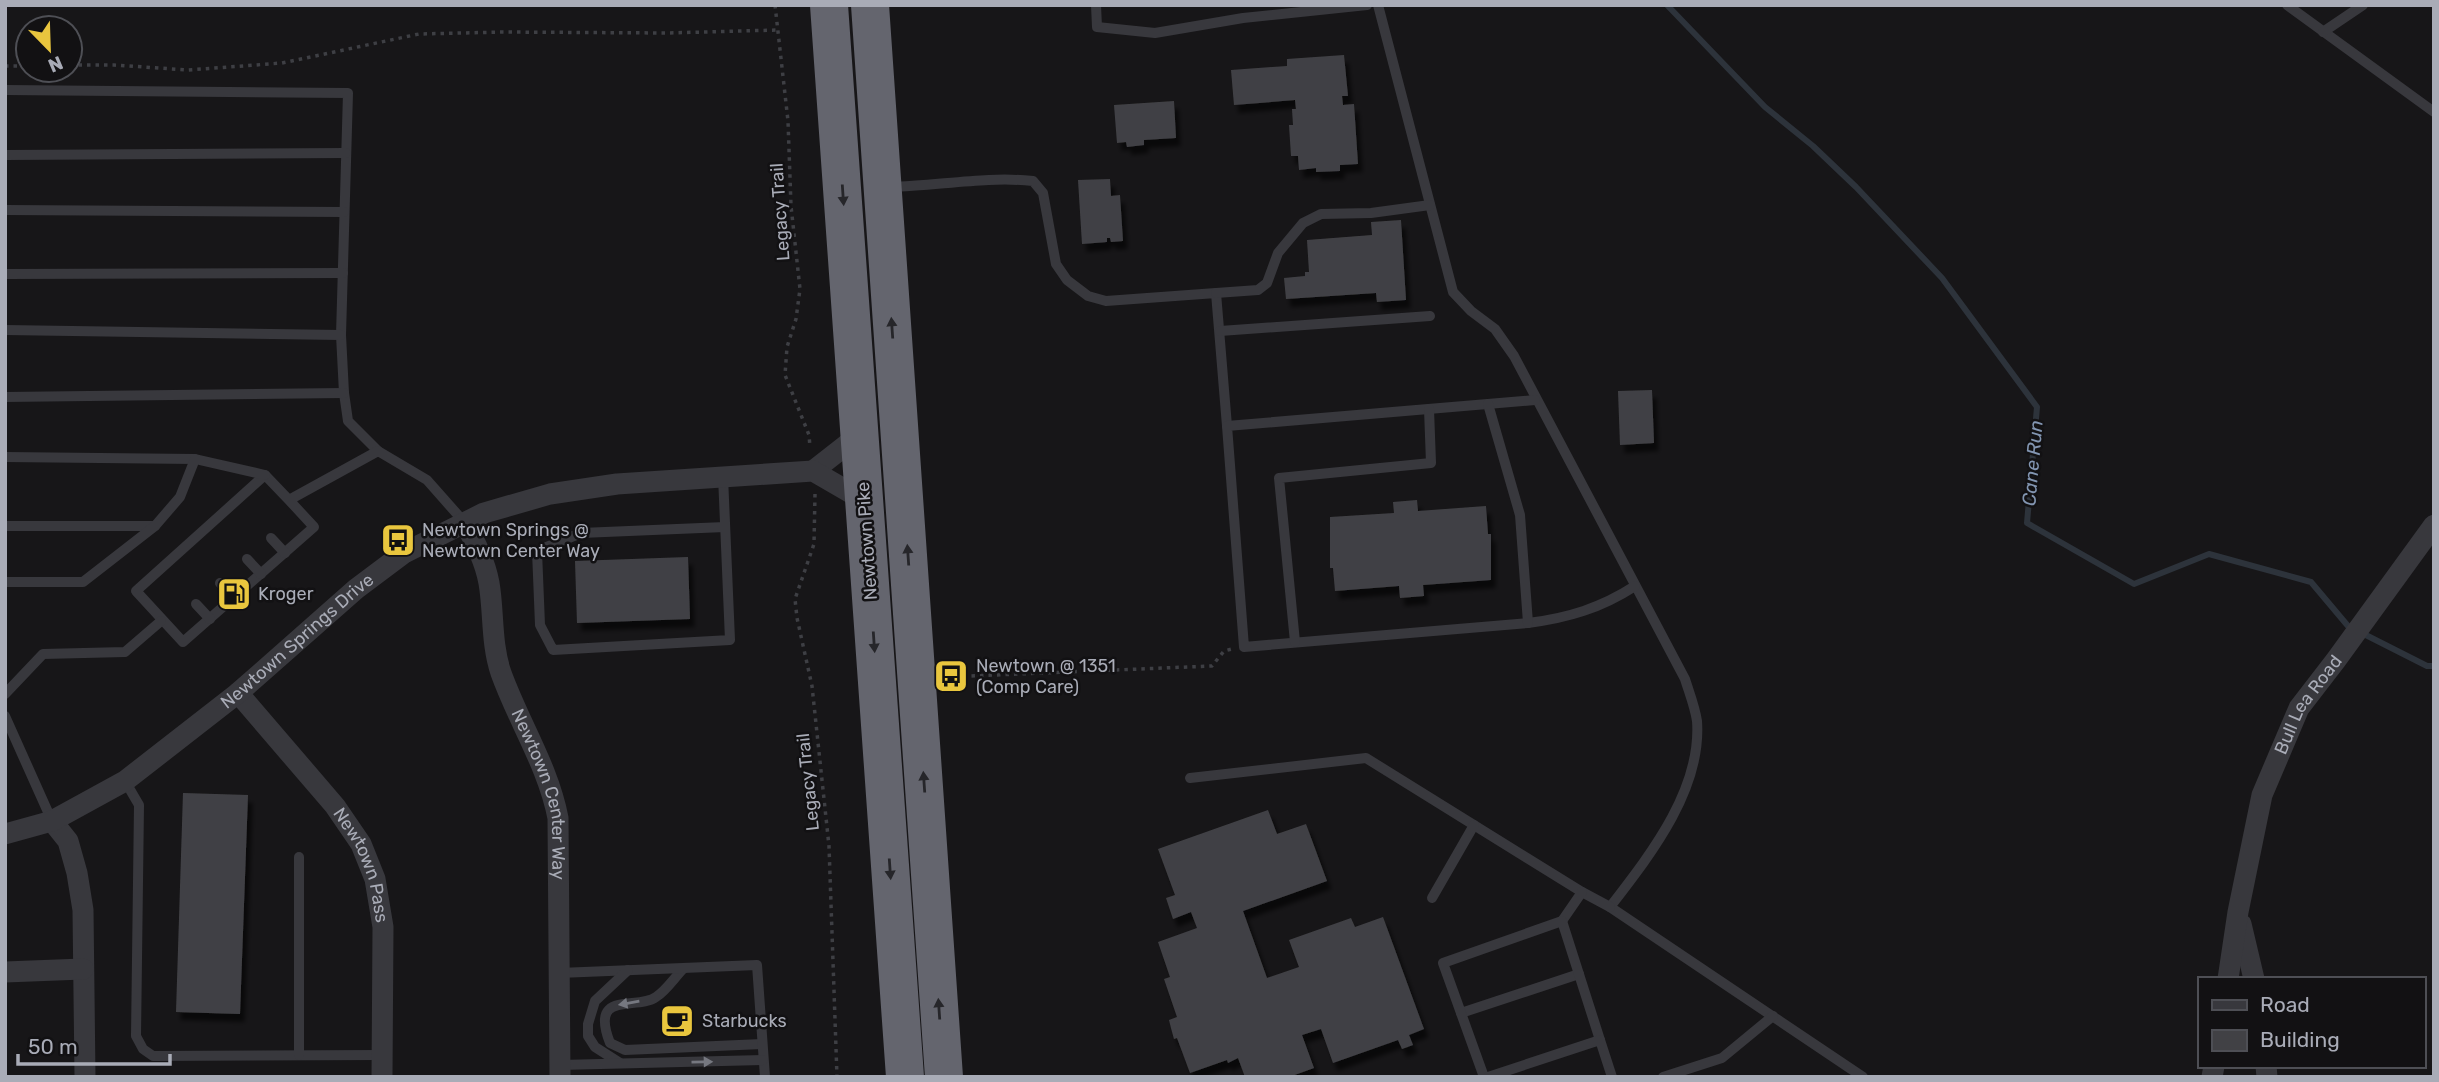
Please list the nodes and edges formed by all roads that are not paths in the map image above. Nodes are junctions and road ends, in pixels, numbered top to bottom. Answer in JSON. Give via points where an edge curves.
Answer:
{"nodes":[{"id":1,"x":812,"y":5,"type":"edge"},
{"id":2,"x":829,"y":5,"type":"edge"},
{"id":3,"x":870,"y":5,"type":"edge"},
{"id":4,"x":1096,"y":5,"type":"edge"},
{"id":5,"x":1367,"y":5,"type":"edge"},
{"id":6,"x":1378,"y":5,"type":"edge"},
{"id":7,"x":2287,"y":5,"type":"edge"},
{"id":8,"x":2363,"y":5,"type":"edge"},
{"id":9,"x":2323,"y":32,"type":"junction"},
{"id":10,"x":833,"y":64,"type":"junction"},
{"id":11,"x":5,"y":90,"type":"edge"},
{"id":12,"x":2434,"y":112,"type":"edge"},
{"id":13,"x":346,"y":153,"type":"junction"},
{"id":14,"x":5,"y":155,"type":"edge"},
{"id":15,"x":882,"y":187,"type":"junction"},
{"id":16,"x":1430,"y":205,"type":"junction"},
{"id":17,"x":5,"y":210,"type":"edge"},
{"id":18,"x":344,"y":212,"type":"junction"},
{"id":19,"x":343,"y":273,"type":"junction"},
{"id":20,"x":5,"y":274,"type":"edge"},
{"id":21,"x":1216,"y":293,"type":"junction"},
{"id":22,"x":1430,"y":316,"type":"dead end"},
{"id":23,"x":5,"y":330,"type":"edge"},
{"id":24,"x":1220,"y":331,"type":"junction"},
{"id":25,"x":341,"y":335,"type":"junction"},
{"id":26,"x":344,"y":393,"type":"junction"},
{"id":27,"x":5,"y":397,"type":"edge"},
{"id":28,"x":1535,"y":400,"type":"junction"},
{"id":29,"x":1488,"y":404,"type":"junction"},
{"id":30,"x":1429,"y":409,"type":"junction"},
{"id":31,"x":1227,"y":426,"type":"junction"},
{"id":32,"x":859,"y":435,"type":"junction"},
{"id":33,"x":378,"y":451,"type":"junction"},
{"id":34,"x":5,"y":457,"type":"edge"},
{"id":35,"x":195,"y":459,"type":"junction"},
{"id":36,"x":813,"y":471,"type":"junction"},
{"id":37,"x":265,"y":475,"type":"junction"},
{"id":38,"x":723,"y":477,"type":"junction"},
{"id":39,"x":289,"y":500,"type":"junction"},
{"id":40,"x":863,"y":500,"type":"junction"},
{"id":41,"x":466,"y":523,"type":"junction"},
{"id":42,"x":2434,"y":525,"type":"edge"},
{"id":43,"x":5,"y":526,"type":"edge"},
{"id":44,"x":155,"y":526,"type":"junction"},
{"id":45,"x":726,"y":527,"type":"junction"},
{"id":46,"x":271,"y":538,"type":"dead end"},
{"id":47,"x":285,"y":553,"type":"junction"},
{"id":48,"x":247,"y":559,"type":"dead end"},
{"id":49,"x":261,"y":574,"type":"junction"},
{"id":50,"x":5,"y":582,"type":"edge"},
{"id":51,"x":220,"y":583,"type":"dead end"},
{"id":52,"x":1635,"y":586,"type":"junction"},
{"id":53,"x":233,"y":598,"type":"junction"},
{"id":54,"x":196,"y":604,"type":"dead end"},
{"id":55,"x":210,"y":619,"type":"junction"},
{"id":56,"x":162,"y":621,"type":"junction"},
{"id":57,"x":1528,"y":623,"type":"junction"},
{"id":58,"x":1295,"y":642,"type":"junction"},
{"id":59,"x":5,"y":694,"type":"edge"},
{"id":60,"x":238,"y":694,"type":"junction"},
{"id":61,"x":5,"y":716,"type":"edge"},
{"id":62,"x":1190,"y":778,"type":"dead end"},
{"id":63,"x":125,"y":781,"type":"junction"},
{"id":64,"x":52,"y":821,"type":"junction"},
{"id":65,"x":1474,"y":825,"type":"junction"},
{"id":66,"x":5,"y":834,"type":"edge"},
{"id":67,"x":299,"y":857,"type":"dead end"},
{"id":68,"x":1582,"y":892,"type":"junction"},
{"id":69,"x":1432,"y":898,"type":"dead end"},
{"id":70,"x":1610,"y":907,"type":"junction"},
{"id":71,"x":2238,"y":912,"type":"junction"},
{"id":72,"x":1562,"y":921,"type":"junction"},
{"id":73,"x":83,"y":969,"type":"junction"},
{"id":74,"x":683,"y":969,"type":"junction"},
{"id":75,"x":628,"y":970,"type":"junction"},
{"id":76,"x":5,"y":972,"type":"edge"},
{"id":77,"x":559,"y":973,"type":"junction"},
{"id":78,"x":1579,"y":974,"type":"junction"},
{"id":79,"x":2228,"y":977,"type":"edge"},
{"id":80,"x":2254,"y":977,"type":"edge"},
{"id":81,"x":1461,"y":1013,"type":"junction"},
{"id":82,"x":1773,"y":1016,"type":"junction"},
{"id":83,"x":1600,"y":1040,"type":"junction"},
{"id":84,"x":762,"y":1044,"type":"junction"},
{"id":85,"x":299,"y":1055,"type":"junction"},
{"id":86,"x":382,"y":1055,"type":"junction"},
{"id":87,"x":763,"y":1060,"type":"junction"},
{"id":88,"x":620,"y":1063,"type":"junction"},
{"id":89,"x":560,"y":1071,"type":"edge"},
{"id":90,"x":85,"y":1077,"type":"edge"},
{"id":91,"x":382,"y":1077,"type":"edge"},
{"id":92,"x":765,"y":1077,"type":"edge"},
{"id":93,"x":905,"y":1077,"type":"edge"},
{"id":94,"x":944,"y":1077,"type":"edge"},
{"id":95,"x":1486,"y":1077,"type":"edge"},
{"id":96,"x":1612,"y":1077,"type":"edge"},
{"id":97,"x":1663,"y":1077,"type":"edge"},
{"id":98,"x":1863,"y":1077,"type":"edge"}],
"edges":[{"from":1,"to":10,"type":"street"},
{"from":2,"to":10,"type":"highway","name":"Newtown Pike"},
{"from":3,"to":15,"type":"highway"},
{"from":4,"to":5,"type":"lane","via":[[1097,27],[1155,33]]},
{"from":6,"to":16,"type":"lane"},
{"from":7,"to":9,"type":"lane"},
{"from":8,"to":9,"type":"lane"},
{"from":9,"to":12,"type":"lane"},
{"from":10,"to":15,"type":"highway","via":[[857,116],[862,168]]},
{"from":10,"to":32,"type":"highway","name":"Newtown Pike","one_way":true},
{"from":11,"to":13,"type":"lane","via":[[348,93]]},
{"from":13,"to":14,"type":"lane"},
{"from":13,"to":18,"type":"lane"},
{"from":15,"to":21,"type":"lane","via":[[1033,181],[1043,193],[1056,264],[1067,280],[1088,296],[1106,301]]},
{"from":94,"to":15,"type":"highway","one_way":true},
{"from":16,"to":21,"type":"lane","via":[[1321,214],[1295,232],[1278,253],[1267,283],[1258,290]]},
{"from":16,"to":28,"type":"lane","via":[[1453,292],[1495,329]]},
{"from":17,"to":18,"type":"lane"},
{"from":18,"to":19,"type":"lane"},
{"from":19,"to":20,"type":"lane"},
{"from":19,"to":25,"type":"lane"},
{"from":21,"to":24,"type":"lane"},
{"from":22,"to":24,"type":"lane"},
{"from":23,"to":25,"type":"lane"},
{"from":24,"to":31,"type":"lane"},
{"from":25,"to":26,"type":"lane"},
{"from":26,"to":27,"type":"lane"},
{"from":26,"to":33,"type":"lane","via":[[348,421]]},
{"from":28,"to":29,"type":"lane"},
{"from":28,"to":52,"type":"lane"},
{"from":29,"to":30,"type":"lane"},
{"from":29,"to":57,"type":"lane","via":[[1520,515]]},
{"from":30,"to":31,"type":"lane"},
{"from":30,"to":58,"type":"lane","via":[[1431,463],[1279,478]]},
{"from":31,"to":58,"type":"lane","via":[[1244,647]]},
{"from":32,"to":36,"type":"street"},
{"from":32,"to":40,"type":"highway","name":"Newtown Pike"},
{"from":33,"to":39,"type":"lane"},
{"from":33,"to":41,"type":"lane","via":[[427,480]]},
{"from":34,"to":35,"type":"lane"},
{"from":35,"to":37,"type":"lane"},
{"from":35,"to":44,"type":"lane","via":[[180,497]]},
{"from":36,"to":38,"type":"street","name":"Newtown Springs Drive"},
{"from":36,"to":40,"type":"street"},
{"from":37,"to":39,"type":"lane"},
{"from":37,"to":56,"type":"lane","via":[[192,549],[136,591]]},
{"from":38,"to":41,"type":"street","name":"Newtown Springs Drive","via":[[550,494],[484,513]]},
{"from":38,"to":45,"type":"lane"},
{"from":39,"to":47,"type":"lane","via":[[314,527]]},
{"from":40,"to":93,"type":"highway","name":"Newtown Pike","one_way":true},
{"from":41,"to":60,"type":"street","name":"Newtown Springs Drive","via":[[404,553],[356,589]]},
{"from":41,"to":77,"type":"street","name":"Newtown Center Way","via":[[489,582],[501,673],[554,794]]},
{"from":42,"to":71,"type":"street","name":"Bull Lea Road","via":[[2299,708],[2262,795]]},
{"from":43,"to":44,"type":"lane"},
{"from":44,"to":50,"type":"lane","via":[[83,582]]},
{"from":45,"to":45,"type":"lane","via":[[730,640],[553,650],[540,625],[537,551],[581,533]]},
{"from":46,"to":47,"type":"lane"},
{"from":47,"to":49,"type":"lane"},
{"from":48,"to":49,"type":"lane"},
{"from":49,"to":53,"type":"lane"},
{"from":51,"to":53,"type":"lane"},
{"from":52,"to":57,"type":"lane","via":[[1609,603],[1565,618]]},
{"from":52,"to":70,"type":"lane","via":[[1685,679],[1697,719],[1696,751],[1692,775],[1675,812]]},
{"from":53,"to":55,"type":"lane"},
{"from":54,"to":55,"type":"lane"},
{"from":55,"to":56,"type":"lane","via":[[183,642]]},
{"from":56,"to":59,"type":"lane","via":[[125,652],[43,654]]},
{"from":57,"to":58,"type":"lane"},
{"from":60,"to":63,"type":"street","name":"Newtown Springs Drive"},
{"from":60,"to":86,"type":"street","name":"Newtown Pass","via":[[335,806],[361,844],[375,879],[383,927]]},
{"from":61,"to":64,"type":"lane"},
{"from":62,"to":65,"type":"lane","via":[[1366,758]]},
{"from":63,"to":64,"type":"street","name":"Newtown Springs Drive"},
{"from":63,"to":85,"type":"lane","via":[[139,805],[136,1036],[143,1049],[153,1056]]},
{"from":64,"to":66,"type":"street","name":"Newtown Springs Drive"},
{"from":64,"to":73,"type":"street","via":[[68,841],[77,873],[83,910]]},
{"from":65,"to":68,"type":"lane"},
{"from":65,"to":69,"type":"lane"},
{"from":67,"to":85,"type":"lane"},
{"from":68,"to":70,"type":"lane"},
{"from":68,"to":72,"type":"lane"},
{"from":70,"to":82,"type":"lane"},
{"from":71,"to":79,"type":"street","name":"Bull Lea Road"},
{"from":71,"to":80,"type":"street","name":"Bull Lea Road"},
{"from":72,"to":78,"type":"lane"},
{"from":72,"to":81,"type":"lane","via":[[1443,963]]},
{"from":73,"to":76,"type":"street"},
{"from":73,"to":90,"type":"street"},
{"from":74,"to":75,"type":"lane"},
{"from":74,"to":84,"type":"lane","via":[[757,965]]},
{"from":74,"to":84,"type":"lane","one_way":true,"via":[[655,999],[619,1003],[610,1009],[604,1029],[610,1043],[625,1050]]},
{"from":75,"to":77,"type":"lane"},
{"from":75,"to":88,"type":"lane","via":[[595,1001],[588,1024],[588,1036],[595,1046]]},
{"from":77,"to":89,"type":"street","name":"Newtown Center Way"},
{"from":78,"to":81,"type":"lane"},
{"from":78,"to":83,"type":"lane"},
{"from":81,"to":95,"type":"lane"},
{"from":82,"to":97,"type":"lane","via":[[1722,1058]]},
{"from":82,"to":98,"type":"lane"},
{"from":83,"to":95,"type":"lane"},
{"from":83,"to":96,"type":"lane"},
{"from":84,"to":87,"type":"lane"},
{"from":85,"to":86,"type":"lane"},
{"from":86,"to":91,"type":"street","name":"Newtown Pass"},
{"from":88,"to":87,"type":"lane","one_way":true},
{"from":87,"to":92,"type":"lane"},
{"from":88,"to":89,"type":"lane"}]}
